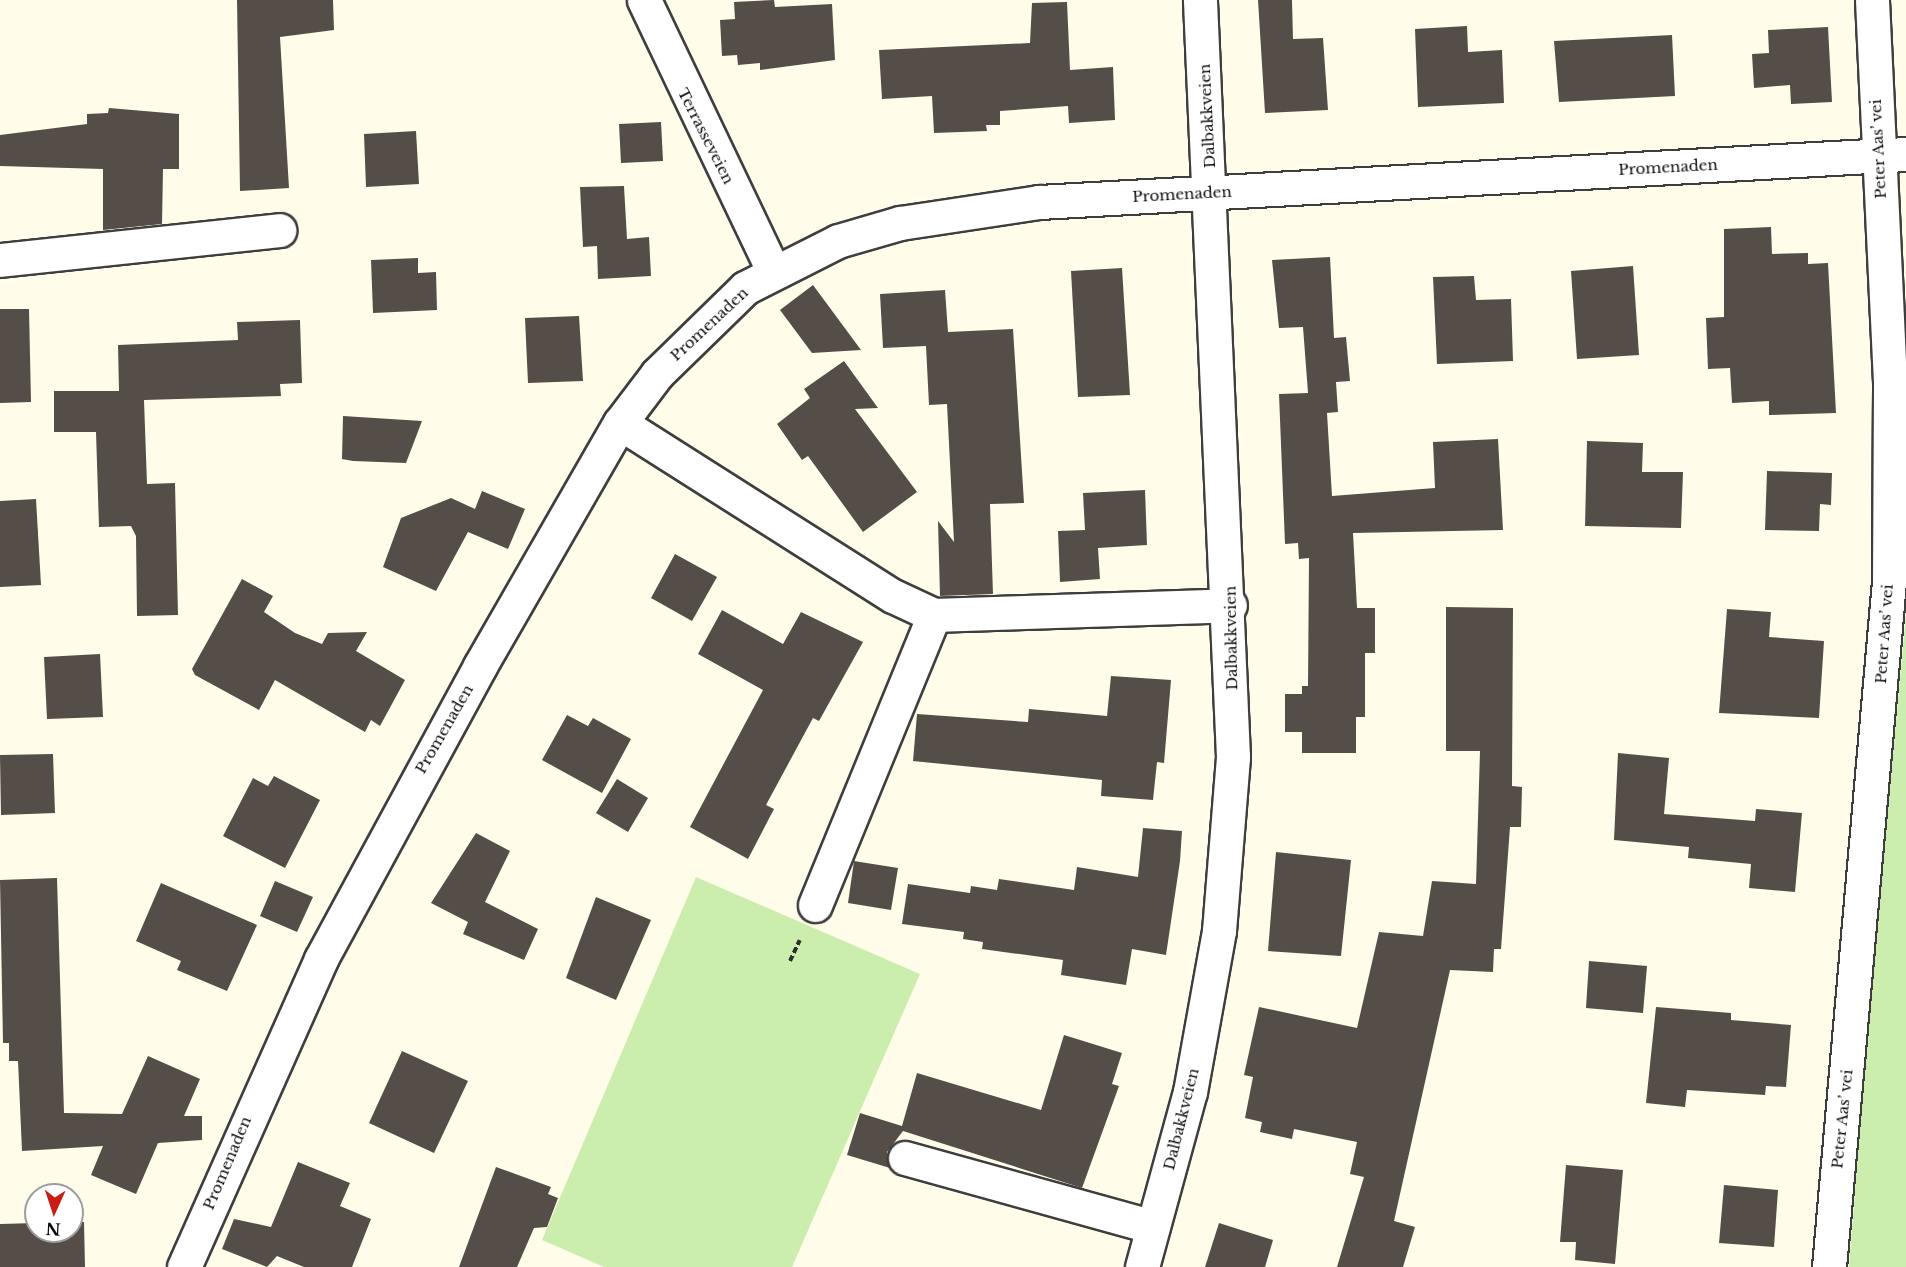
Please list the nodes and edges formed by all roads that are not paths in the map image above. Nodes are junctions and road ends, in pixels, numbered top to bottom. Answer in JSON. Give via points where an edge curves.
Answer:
{"nodes":[{"id":1,"x":644,"y":0,"type":"edge"},
{"id":2,"x":1200,"y":0,"type":"edge"},
{"id":3,"x":1872,"y":0,"type":"edge"},
{"id":4,"x":1892,"y":154,"type":"edge"},
{"id":5,"x":1211,"y":192,"type":"junction"},
{"id":6,"x":279,"y":230,"type":"dead end"},
{"id":7,"x":0,"y":260,"type":"edge"},
{"id":8,"x":774,"y":270,"type":"junction"},
{"id":9,"x":620,"y":423,"type":"junction"},
{"id":10,"x":1230,"y":605,"type":"junction"},
{"id":11,"x":934,"y":615,"type":"junction"},
{"id":12,"x":815,"y":905,"type":"dead end"},
{"id":13,"x":905,"y":1158,"type":"dead end"},
{"id":14,"x":1153,"y":1227,"type":"junction"},
{"id":15,"x":184,"y":1267,"type":"edge"},
{"id":16,"x":1142,"y":1267,"type":"edge"},
{"id":17,"x":1829,"y":1267,"type":"edge"}],
"edges":[{"from":1,"to":8,"type":"street","name":"Terrasseveien"},
{"from":2,"to":5,"type":"street","name":"Dalbakkveien"},
{"from":3,"to":4,"type":"street","name":"Peter Aas’ vei"},
{"from":4,"to":5,"type":"street","name":"Promenaden"},
{"from":4,"to":17,"type":"street","name":"Peter Aas’ vei","via":[[1888,581]]},
{"from":5,"to":8,"type":"street","name":"Promenaden","via":[[1067,199],[964,211],[838,241]]},
{"from":5,"to":10,"type":"street","name":"Dalbakkveien"},
{"from":6,"to":7,"type":"street"},
{"from":8,"to":9,"type":"street","name":"Promenaden","via":[[746,288],[657,374]]},
{"from":9,"to":11,"type":"street","via":[[893,596]]},
{"from":9,"to":15,"type":"street","name":"Promenaden","via":[[391,821],[253,1102]]},
{"from":10,"to":11,"type":"street"},
{"from":10,"to":14,"type":"street","name":"Dalbakkveien","via":[[1233,757],[1219,931],[1190,1092]]},
{"from":11,"to":12,"type":"street"},
{"from":13,"to":14,"type":"street"},
{"from":14,"to":16,"type":"street","name":"Dalbakkveien"}]}
